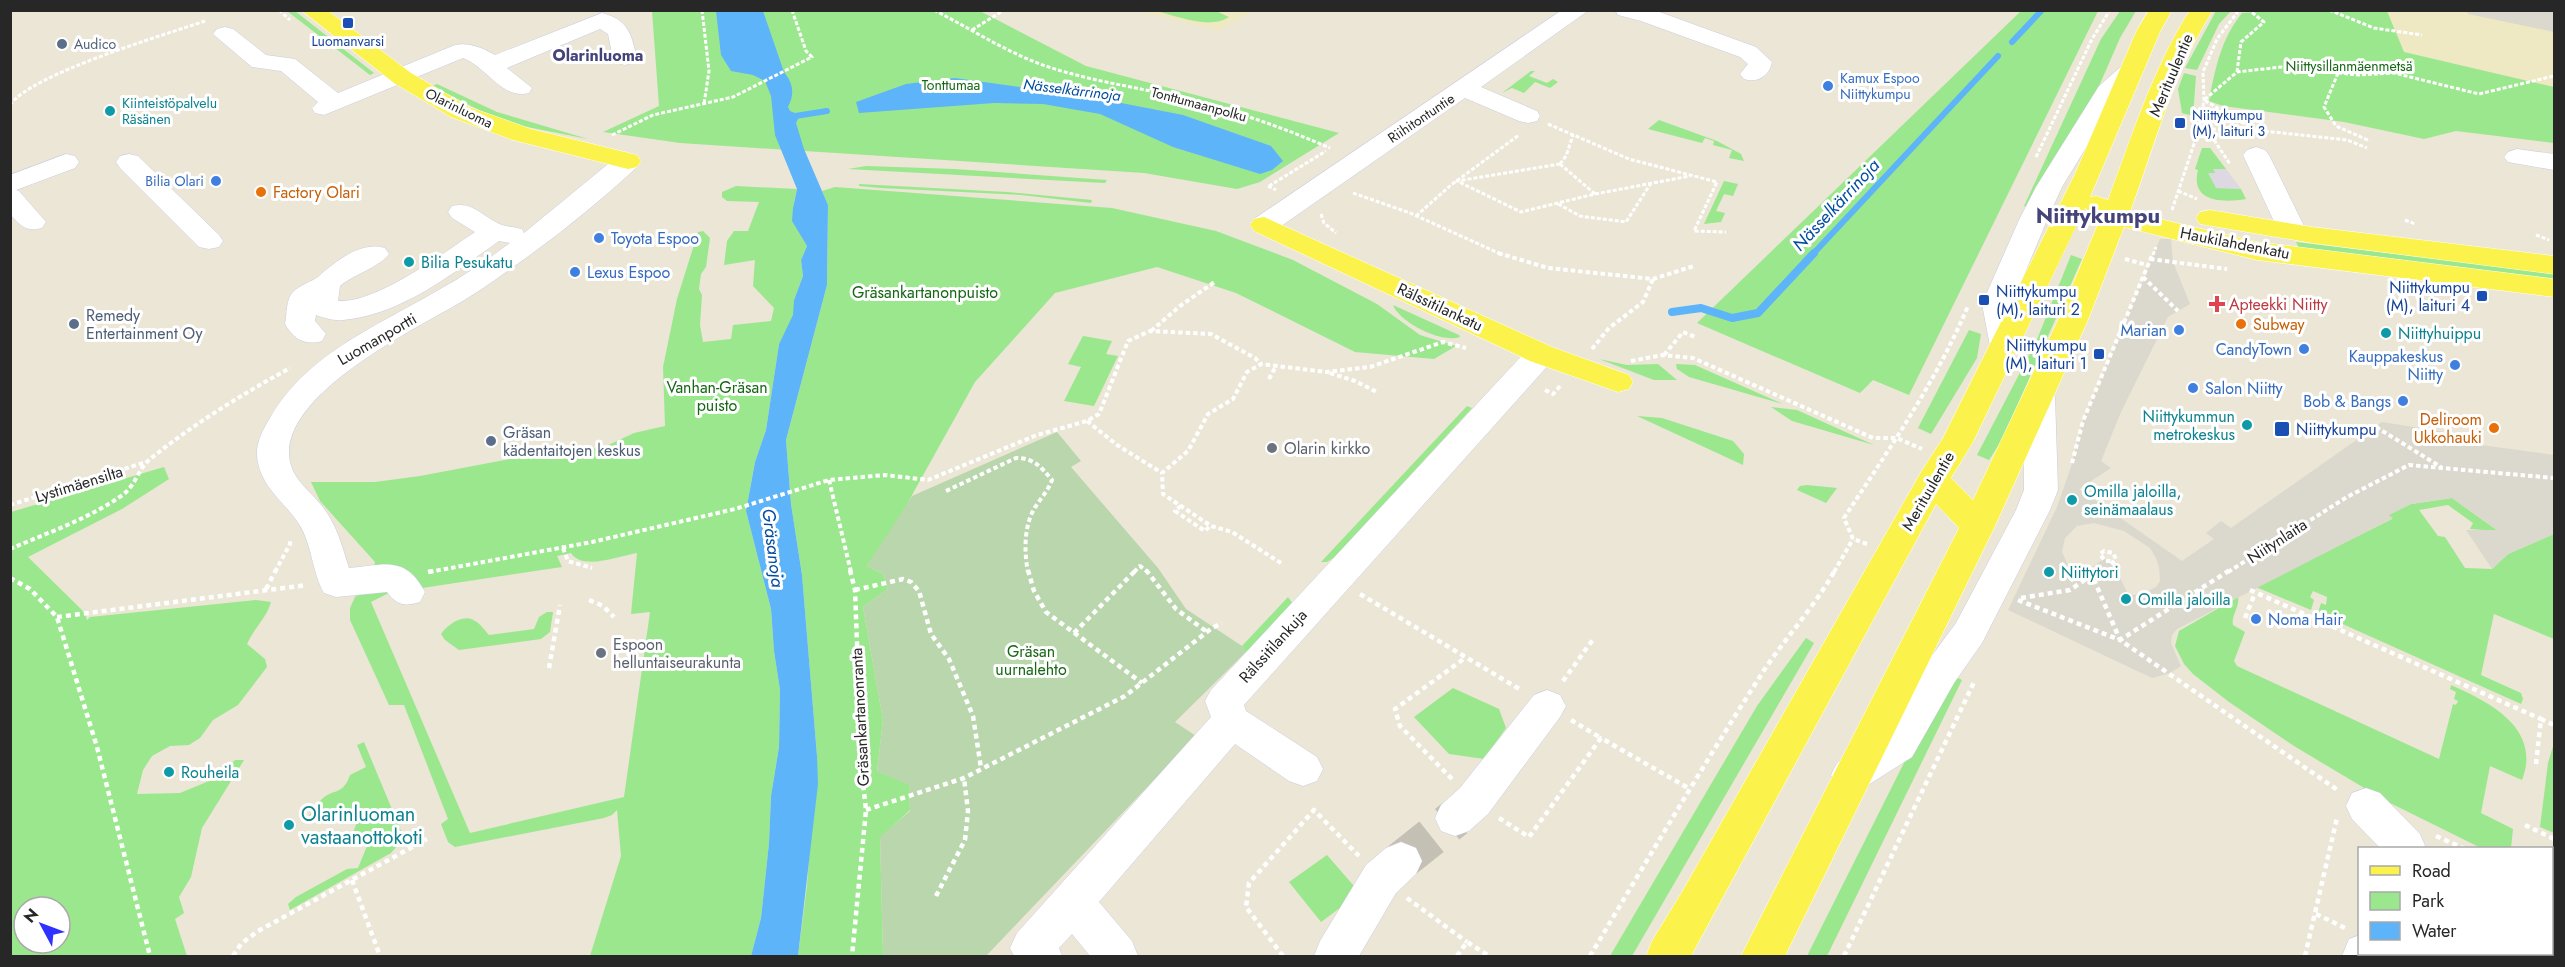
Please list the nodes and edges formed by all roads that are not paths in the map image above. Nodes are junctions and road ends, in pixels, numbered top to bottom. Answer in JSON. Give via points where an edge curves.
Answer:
{"nodes":[{"id":1,"x":312,"y":10,"type":"edge"},
{"id":2,"x":1578,"y":10,"type":"edge"},
{"id":3,"x":1626,"y":10,"type":"edge"},
{"id":4,"x":2161,"y":10,"type":"edge"},
{"id":5,"x":2202,"y":10,"type":"edge"},
{"id":6,"x":219,"y":26,"type":"road end"},
{"id":7,"x":625,"y":58,"type":"dead end"},
{"id":8,"x":493,"y":65,"type":"junction"},
{"id":9,"x":2132,"y":69,"type":"junction"},
{"id":10,"x":1752,"y":74,"type":"dead end"},
{"id":11,"x":401,"y":76,"type":"junction"},
{"id":12,"x":520,"y":88,"type":"dead end"},
{"id":13,"x":1464,"y":88,"type":"junction"},
{"id":14,"x":1529,"y":124,"type":"road end"},
{"id":15,"x":2256,"y":143,"type":"road end"},
{"id":16,"x":2517,"y":157,"type":"dead end"},
{"id":17,"x":628,"y":160,"type":"joint"},
{"id":18,"x":66,"y":162,"type":"dead end"},
{"id":19,"x":129,"y":162,"type":"dead end"},
{"id":20,"x":2554,"y":162,"type":"edge"},
{"id":21,"x":10,"y":184,"type":"edge"},
{"id":22,"x":2079,"y":193,"type":"junction"},
{"id":23,"x":10,"y":197,"type":"edge"},
{"id":24,"x":2119,"y":206,"type":"junction"},
{"id":25,"x":462,"y":212,"type":"dead end"},
{"id":26,"x":32,"y":222,"type":"dead end"},
{"id":27,"x":1264,"y":225,"type":"joint"},
{"id":28,"x":494,"y":232,"type":"junction"},
{"id":29,"x":2294,"y":232,"type":"junction"},
{"id":30,"x":534,"y":238,"type":"junction"},
{"id":31,"x":209,"y":241,"type":"dead end"},
{"id":32,"x":2054,"y":245,"type":"junction"},
{"id":33,"x":2020,"y":252,"type":"junction"},
{"id":34,"x":375,"y":254,"type":"dead end"},
{"id":35,"x":2554,"y":265,"type":"edge"},
{"id":36,"x":324,"y":285,"type":"junction"},
{"id":37,"x":2554,"y":288,"type":"edge"},
{"id":38,"x":311,"y":334,"type":"dead end"},
{"id":39,"x":2005,"y":346,"type":"junction"},
{"id":40,"x":1542,"y":354,"type":"junction"},
{"id":41,"x":1622,"y":372,"type":"road end"},
{"id":42,"x":2039,"y":397,"type":"junction"},
{"id":43,"x":1924,"y":496,"type":"junction"},
{"id":44,"x":1978,"y":526,"type":"junction"},
{"id":45,"x":401,"y":585,"type":"road end"},
{"id":46,"x":1547,"y":706,"type":"road end"},
{"id":47,"x":1227,"y":711,"type":"junction"},
{"id":48,"x":1303,"y":769,"type":"dead end"},
{"id":49,"x":1851,"y":775,"type":"junction"},
{"id":50,"x":2355,"y":801,"type":"road end"},
{"id":51,"x":1464,"y":810,"type":"tunnel mouth"},
{"id":52,"x":2406,"y":847,"type":"edge"},
{"id":53,"x":1401,"y":861,"type":"tunnel mouth"},
{"id":54,"x":1072,"y":902,"type":"junction"},
{"id":55,"x":1036,"y":952,"type":"edge"},
{"id":56,"x":1117,"y":957,"type":"edge"},
{"id":57,"x":1335,"y":957,"type":"edge"},
{"id":58,"x":1667,"y":957,"type":"edge"},
{"id":59,"x":1763,"y":957,"type":"edge"}],
"edges":[{"from":1,"to":11,"type":"main road","name":"Olarinluoma"},
{"from":2,"to":13,"type":"street","name":"Riihitontuntie"},
{"from":3,"to":10,"type":"street","via":[[1748,52],[1760,62]]},
{"from":4,"to":9,"type":"main road","name":"Merituulentie"},
{"from":5,"to":24,"type":"main road","name":"Merituulentie","via":[[2166,81]]},
{"from":6,"to":11,"type":"street","via":[[260,62],[287,64],[330,105]]},
{"from":7,"to":8,"type":"street","via":[[618,31],[602,20]]},
{"from":8,"to":11,"type":"street","via":[[463,50]]},
{"from":8,"to":12,"type":"street"},
{"from":9,"to":22,"type":"main road","name":"Merituulentie"},
{"from":9,"to":33,"type":"street","via":[[2108,91],[2061,168]]},
{"from":11,"to":17,"type":"main road","name":"Olarinluoma","via":[[460,112],[504,129]]},
{"from":13,"to":14,"type":"street"},
{"from":13,"to":27,"type":"street","name":"Riihitontuntie"},
{"from":15,"to":29,"type":"street"},
{"from":16,"to":20,"type":"street"},
{"from":17,"to":30,"type":"street","name":"Luomanportti"},
{"from":18,"to":21,"type":"street"},
{"from":19,"to":31,"type":"street"},
{"from":22,"to":24,"type":"main road","name":"Haukilahdenkatu"},
{"from":22,"to":32,"type":"main road","name":"Merituulentie"},
{"from":23,"to":26,"type":"street"},
{"from":24,"to":29,"type":"main road","name":"Haukilahdenkatu"},
{"from":24,"to":37,"type":"main road","name":"Haukilahdenkatu","via":[[2213,242],[2257,251]]},
{"from":24,"to":42,"type":"main road","name":"Merituulentie"},
{"from":25,"to":28,"type":"street"},
{"from":27,"to":40,"type":"main road","name":"Rälssitilankatu"},
{"from":28,"to":30,"type":"street"},
{"from":28,"to":36,"type":"street","via":[[371,306],[331,312],[324,308],[321,298]]},
{"from":29,"to":35,"type":"main road","name":"Haukilahdenkatu"},
{"from":30,"to":45,"type":"street","name":"Luomanportti","via":[[444,301],[333,365],[294,403],[278,431],[273,454],[278,475],[285,489],[315,521],[336,583]]},
{"from":32,"to":33,"type":"street"},
{"from":32,"to":39,"type":"main road","name":"Merituulentie"},
{"from":33,"to":39,"type":"street","via":[[1997,304]]},
{"from":34,"to":36,"type":"street","via":[[338,272]]},
{"from":36,"to":38,"type":"street","via":[[304,298],[301,309],[300,324]]},
{"from":39,"to":43,"type":"main road","name":"Merituulentie","via":[[1957,442]]},
{"from":40,"to":41,"type":"main road","name":"Rälssitilankatu"},
{"from":40,"to":47,"type":"street","name":"Rälssitilankuja","via":[[1486,411]]},
{"from":42,"to":44,"type":"main road","name":"Merituulentie"},
{"from":42,"to":49,"type":"street","via":[[2042,490],[2033,510],[1969,633],[1898,746]]},
{"from":43,"to":44,"type":"main road"},
{"from":43,"to":58,"type":"main road","name":"Merituulentie"},
{"from":44,"to":49,"type":"main road","name":"Merituulentie"},
{"from":46,"to":51,"type":"street"},
{"from":47,"to":48,"type":"street"},
{"from":47,"to":54,"type":"street","name":"Rälssitilankuja"},
{"from":49,"to":59,"type":"main road","name":"Merituulentie"},
{"from":50,"to":52,"type":"street"},
{"from":53,"to":57,"type":"street","via":[[1381,879]]},
{"from":54,"to":55,"type":"street","name":"Rälssitilankuja"},
{"from":54,"to":56,"type":"street"}]}
